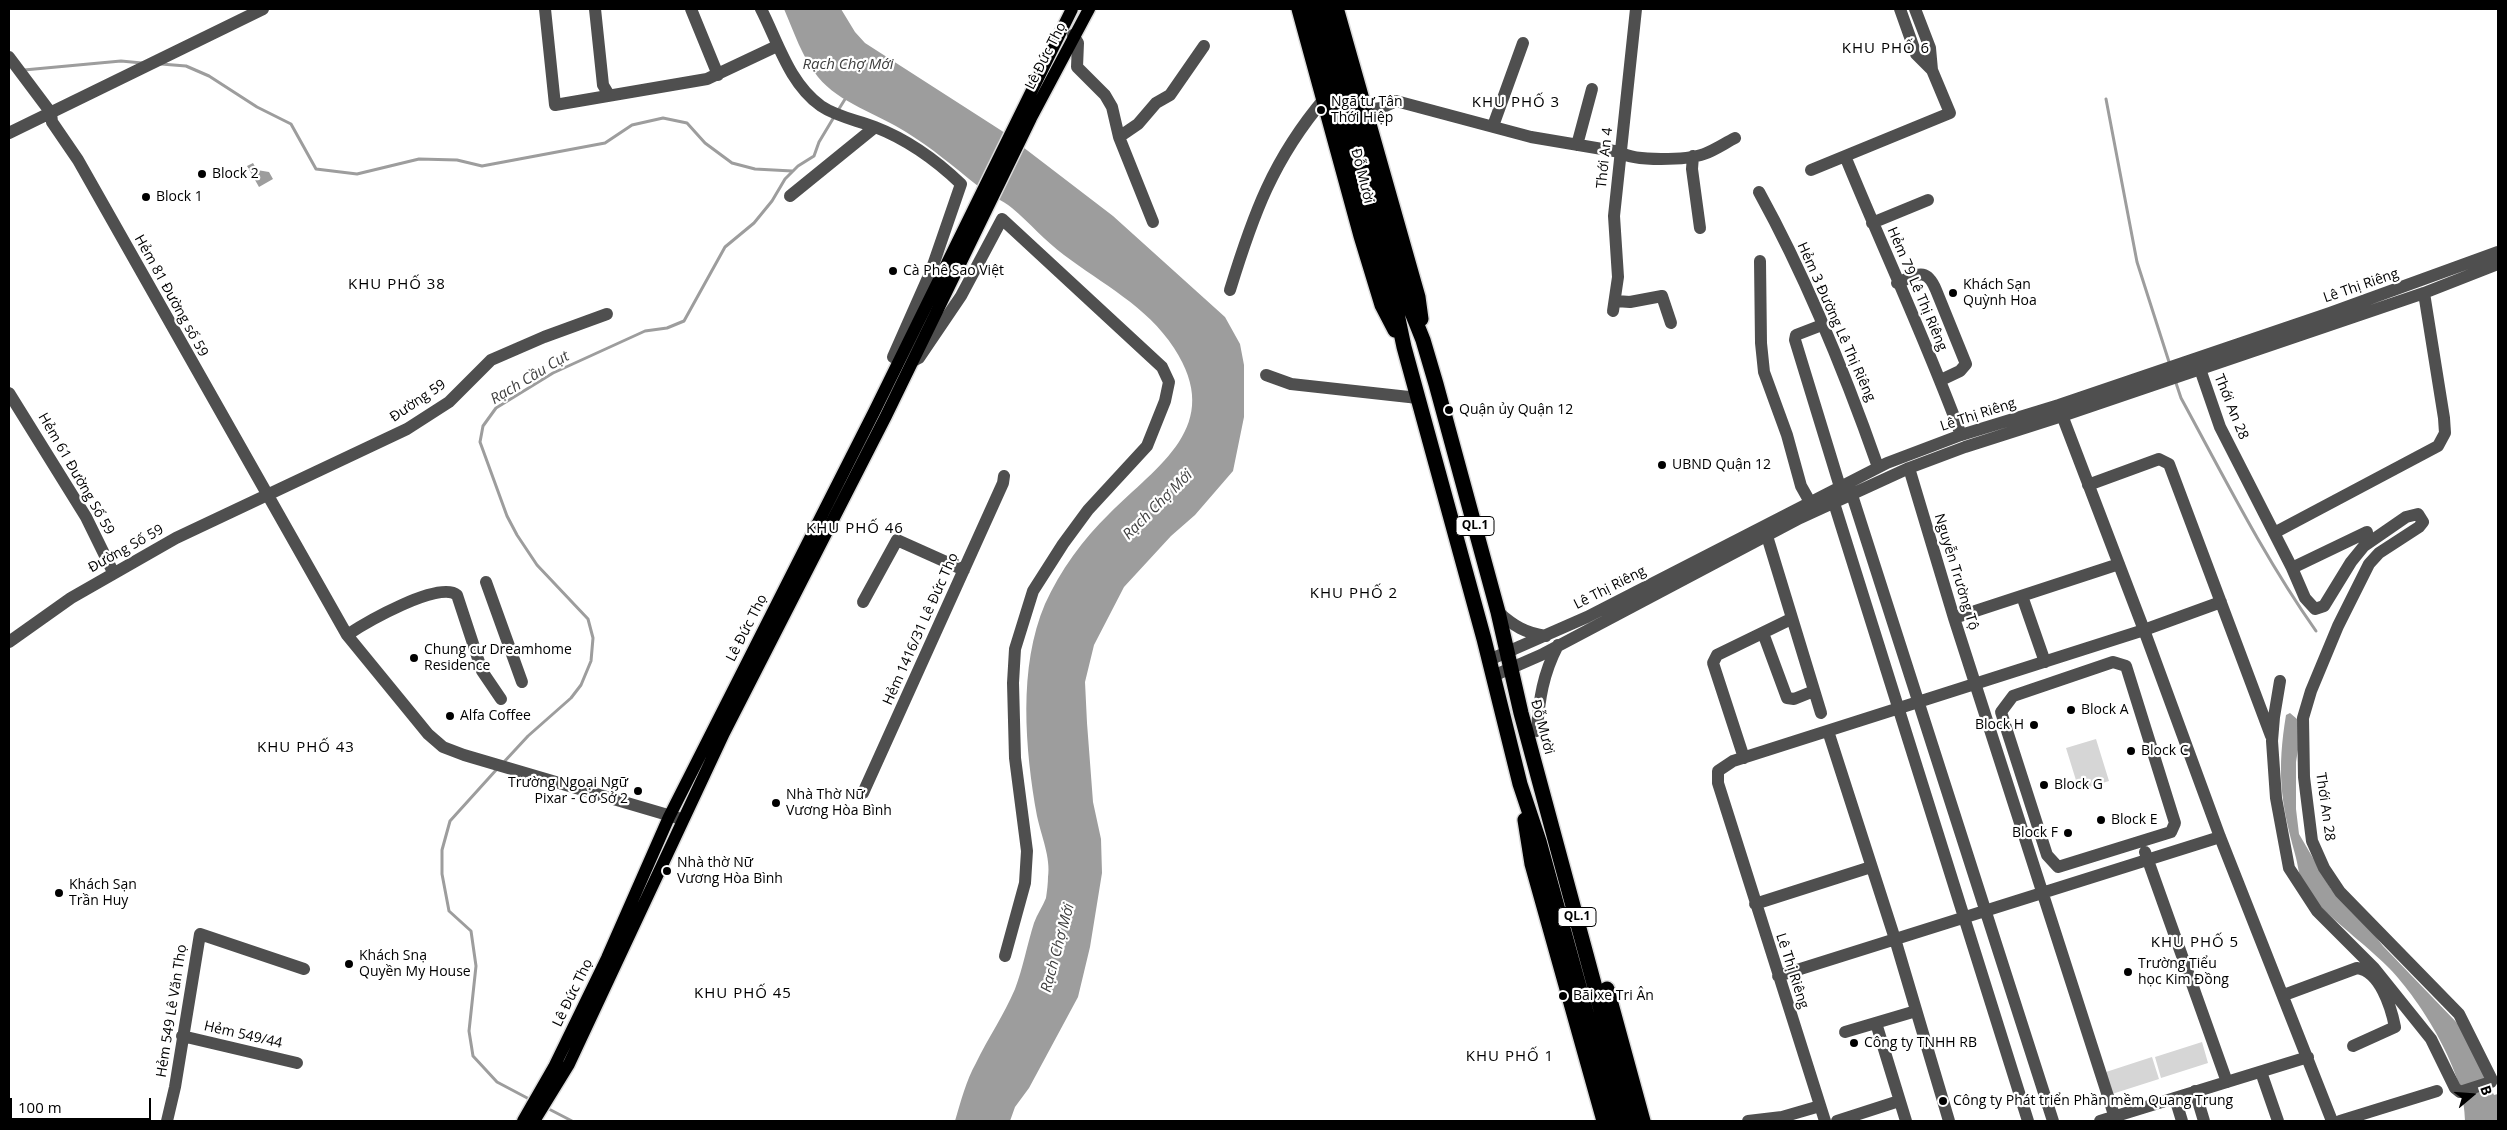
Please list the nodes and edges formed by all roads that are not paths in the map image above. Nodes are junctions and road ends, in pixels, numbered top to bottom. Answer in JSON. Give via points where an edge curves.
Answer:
{"nodes":[{"id":1,"x":263,"y":9,"type":"edge"},
{"id":2,"x":545,"y":9,"type":"edge"},
{"id":3,"x":595,"y":9,"type":"edge"},
{"id":4,"x":691,"y":9,"type":"edge"},
{"id":5,"x":761,"y":9,"type":"edge"},
{"id":6,"x":1072,"y":9,"type":"edge"},
{"id":7,"x":1089,"y":9,"type":"edge"},
{"id":8,"x":1299,"y":9,"type":"edge"},
{"id":9,"x":1314,"y":9,"type":"edge"},
{"id":10,"x":1326,"y":9,"type":"edge"},
{"id":11,"x":1336,"y":9,"type":"edge"},
{"id":12,"x":1636,"y":9,"type":"edge"},
{"id":13,"x":1900,"y":9,"type":"edge"},
{"id":14,"x":1915,"y":9,"type":"edge"},
{"id":15,"x":1073,"y":35,"type":"junction"},
{"id":16,"x":1523,"y":43,"type":"dead end"},
{"id":17,"x":777,"y":46,"type":"junction"},
{"id":18,"x":1204,"y":46,"type":"dead end"},
{"id":19,"x":12,"y":60,"type":"edge"},
{"id":20,"x":1932,"y":70,"type":"junction"},
{"id":21,"x":718,"y":75,"type":"junction"},
{"id":22,"x":1592,"y":89,"type":"dead end"},
{"id":23,"x":609,"y":95,"type":"junction"},
{"id":24,"x":1325,"y":98,"type":"junction"},
{"id":25,"x":1367,"y":110,"type":"junction"},
{"id":26,"x":51,"y":113,"type":"junction"},
{"id":27,"x":1026,"y":115,"type":"junction"},
{"id":28,"x":1493,"y":126,"type":"junction"},
{"id":29,"x":875,"y":127,"type":"junction"},
{"id":30,"x":9,"y":133,"type":"edge"},
{"id":31,"x":1119,"y":137,"type":"junction"},
{"id":32,"x":1735,"y":138,"type":"dead end"},
{"id":33,"x":1577,"y":146,"type":"junction"},
{"id":34,"x":1620,"y":152,"type":"junction"},
{"id":35,"x":1693,"y":156,"type":"junction"},
{"id":36,"x":1845,"y":156,"type":"junction"},
{"id":37,"x":1811,"y":170,"type":"dead end"},
{"id":38,"x":1759,"y":192,"type":"dead end"},
{"id":39,"x":790,"y":196,"type":"dead end"},
{"id":40,"x":1928,"y":200,"type":"dead end"},
{"id":41,"x":980,"y":211,"type":"junction"},
{"id":42,"x":1153,"y":222,"type":"dead end"},
{"id":43,"x":1872,"y":223,"type":"junction"},
{"id":44,"x":1700,"y":228,"type":"dead end"},
{"id":45,"x":2498,"y":252,"type":"edge"},
{"id":46,"x":1760,"y":261,"type":"dead end"},
{"id":47,"x":2498,"y":264,"type":"edge"},
{"id":48,"x":1897,"y":283,"type":"junction"},
{"id":49,"x":1230,"y":290,"type":"dead end"},
{"id":50,"x":2424,"y":293,"type":"junction"},
{"id":51,"x":1401,"y":302,"type":"junction"},
{"id":52,"x":607,"y":314,"type":"dead end"},
{"id":53,"x":1672,"y":323,"type":"dead end"},
{"id":54,"x":1822,"y":325,"type":"junction"},
{"id":55,"x":1423,"y":340,"type":"junction"},
{"id":56,"x":1404,"y":347,"type":"junction"},
{"id":57,"x":892,"y":357,"type":"dead end"},
{"id":58,"x":912,"y":362,"type":"junction"},
{"id":59,"x":2192,"y":368,"type":"junction"},
{"id":60,"x":1266,"y":375,"type":"dead end"},
{"id":61,"x":1941,"y":380,"type":"junction"},
{"id":62,"x":9,"y":393,"type":"edge"},
{"id":63,"x":1418,"y":398,"type":"junction"},
{"id":64,"x":2060,"y":411,"type":"junction"},
{"id":65,"x":1961,"y":435,"type":"junction"},
{"id":66,"x":1878,"y":467,"type":"junction"},
{"id":67,"x":1909,"y":468,"type":"junction"},
{"id":68,"x":1004,"y":476,"type":"dead end"},
{"id":69,"x":2088,"y":485,"type":"junction"},
{"id":70,"x":1840,"y":486,"type":"junction"},
{"id":71,"x":266,"y":495,"type":"junction"},
{"id":72,"x":1852,"y":495,"type":"junction"},
{"id":73,"x":1810,"y":502,"type":"junction"},
{"id":74,"x":1834,"y":503,"type":"junction"},
{"id":75,"x":2367,"y":532,"type":"dead end"},
{"id":76,"x":2274,"y":533,"type":"junction"},
{"id":77,"x":1766,"y":536,"type":"junction"},
{"id":78,"x":2119,"y":564,"type":"junction"},
{"id":79,"x":2292,"y":568,"type":"junction"},
{"id":80,"x":964,"y":570,"type":"junction"},
{"id":81,"x":113,"y":572,"type":"junction"},
{"id":82,"x":486,"y":582,"type":"dead end"},
{"id":83,"x":781,"y":595,"type":"junction"},
{"id":84,"x":2022,"y":596,"type":"junction"},
{"id":85,"x":793,"y":600,"type":"junction"},
{"id":86,"x":863,"y":602,"type":"dead end"},
{"id":87,"x":2220,"y":602,"type":"junction"},
{"id":88,"x":1498,"y":612,"type":"junction"},
{"id":89,"x":1954,"y":618,"type":"junction"},
{"id":90,"x":1791,"y":619,"type":"junction"},
{"id":91,"x":2144,"y":630,"type":"junction"},
{"id":92,"x":1763,"y":633,"type":"junction"},
{"id":93,"x":347,"y":636,"type":"junction"},
{"id":94,"x":1546,"y":636,"type":"junction"},
{"id":95,"x":9,"y":642,"type":"edge"},
{"id":96,"x":1558,"y":645,"type":"junction"},
{"id":97,"x":1508,"y":652,"type":"junction"},
{"id":98,"x":1488,"y":655,"type":"junction"},
{"id":99,"x":2044,"y":662,"type":"junction"},
{"id":100,"x":1512,"y":669,"type":"junction"},
{"id":101,"x":1493,"y":676,"type":"junction"},
{"id":102,"x":2280,"y":681,"type":"dead end"},
{"id":103,"x":522,"y":682,"type":"dead end"},
{"id":104,"x":1976,"y":684,"type":"junction"},
{"id":105,"x":1814,"y":691,"type":"junction"},
{"id":106,"x":501,"y":698,"type":"dead end"},
{"id":107,"x":1920,"y":702,"type":"junction"},
{"id":108,"x":1897,"y":710,"type":"junction"},
{"id":109,"x":1521,"y":713,"type":"junction"},
{"id":110,"x":1821,"y":713,"type":"dead end"},
{"id":111,"x":1537,"y":731,"type":"junction"},
{"id":112,"x":1828,"y":731,"type":"junction"},
{"id":113,"x":2272,"y":741,"type":"junction"},
{"id":114,"x":1744,"y":758,"type":"junction"},
{"id":115,"x":1520,"y":784,"type":"junction"},
{"id":116,"x":863,"y":793,"type":"dead end"},
{"id":117,"x":669,"y":817,"type":"junction"},
{"id":118,"x":684,"y":818,"type":"junction"},
{"id":119,"x":2220,"y":837,"type":"junction"},
{"id":120,"x":2142,"y":842,"type":"junction"},
{"id":121,"x":2148,"y":860,"type":"junction"},
{"id":122,"x":1871,"y":867,"type":"junction"},
{"id":123,"x":2042,"y":892,"type":"junction"},
{"id":124,"x":1755,"y":904,"type":"junction"},
{"id":125,"x":1986,"y":911,"type":"junction"},
{"id":126,"x":1964,"y":918,"type":"junction"},
{"id":127,"x":1894,"y":939,"type":"junction"},
{"id":128,"x":1005,"y":956,"type":"dead end"},
{"id":129,"x":304,"y":969,"type":"dead end"},
{"id":130,"x":1778,"y":976,"type":"junction"},
{"id":131,"x":2284,"y":995,"type":"junction"},
{"id":132,"x":1916,"y":1011,"type":"junction"},
{"id":133,"x":1876,"y":1023,"type":"junction"},
{"id":134,"x":1845,"y":1032,"type":"dead end"},
{"id":135,"x":182,"y":1036,"type":"junction"},
{"id":136,"x":2353,"y":1046,"type":"dead end"},
{"id":137,"x":2308,"y":1057,"type":"junction"},
{"id":138,"x":297,"y":1063,"type":"dead end"},
{"id":139,"x":559,"y":1070,"type":"junction"},
{"id":140,"x":2261,"y":1072,"type":"junction"},
{"id":141,"x":2227,"y":1082,"type":"junction"},
{"id":142,"x":2195,"y":1092,"type":"junction"},
{"id":143,"x":2437,"y":1092,"type":"dead end"},
{"id":144,"x":2175,"y":1098,"type":"junction"},
{"id":145,"x":1900,"y":1101,"type":"junction"},
{"id":146,"x":1820,"y":1106,"type":"junction"},
{"id":147,"x":535,"y":1115,"type":"edge"},
{"id":148,"x":2115,"y":1119,"type":"edge"},
{"id":149,"x":167,"y":1121,"type":"edge"},
{"id":150,"x":523,"y":1121,"type":"edge"},
{"id":151,"x":1604,"y":1121,"type":"edge"},
{"id":152,"x":1616,"y":1121,"type":"edge"},
{"id":153,"x":1631,"y":1121,"type":"edge"},
{"id":154,"x":1642,"y":1121,"type":"edge"},
{"id":155,"x":1748,"y":1121,"type":"edge"},
{"id":156,"x":1825,"y":1121,"type":"edge"},
{"id":157,"x":1838,"y":1121,"type":"edge"},
{"id":158,"x":1906,"y":1121,"type":"edge"},
{"id":159,"x":1949,"y":1121,"type":"edge"},
{"id":160,"x":2028,"y":1121,"type":"edge"},
{"id":161,"x":2053,"y":1121,"type":"edge"},
{"id":162,"x":2100,"y":1121,"type":"edge"},
{"id":163,"x":2182,"y":1121,"type":"edge"},
{"id":164,"x":2204,"y":1121,"type":"edge"},
{"id":165,"x":2278,"y":1121,"type":"edge"},
{"id":166,"x":2332,"y":1121,"type":"edge"},
{"id":167,"x":2340,"y":1121,"type":"edge"}],
"edges":[{"from":1,"to":26,"type":"street"},
{"from":2,"to":23,"type":"street","via":[[555,105]]},
{"from":3,"to":23,"type":"street","via":[[603,84]]},
{"from":4,"to":21,"type":"street"},
{"from":5,"to":17,"type":"street"},
{"from":6,"to":27,"type":"main road","name":"Lê Đức Thọ"},
{"from":7,"to":15,"type":"main road","name":"Lê Đức Thọ"},
{"from":8,"to":24,"type":"highway","name":"Đỗ Mười","number":"QL.1"},
{"from":9,"to":51,"type":"highway","number":"QL.1"},
{"from":10,"to":51,"type":"highway","number":"QL.1"},
{"from":11,"to":25,"type":"highway","name":"Đỗ Mười","number":"QL.1"},
{"from":12,"to":34,"type":"street","name":"Thới An 4"},
{"from":13,"to":20,"type":"street","via":[[1916,54]]},
{"from":14,"to":20,"type":"street","via":[[1930,48]]},
{"from":15,"to":27,"type":"main road","name":"Lê Đức Thọ"},
{"from":15,"to":31,"type":"street","via":[[1078,43],[1077,68],[1105,94],[1112,107]]},
{"from":16,"to":28,"type":"street"},
{"from":17,"to":21,"type":"street"},
{"from":17,"to":29,"type":"street","via":[[800,86],[821,106],[855,122]]},
{"from":18,"to":31,"type":"street","via":[[1170,95]]},
{"from":19,"to":26,"type":"street","name":"Hẻm 81 Đường số 59"},
{"from":20,"to":36,"type":"street","via":[[1950,113]]},
{"from":21,"to":23,"type":"street"},
{"from":22,"to":33,"type":"street"},
{"from":24,"to":49,"type":"street","via":[[1280,158],[1250,226]]},
{"from":24,"to":56,"type":"highway","name":"Đỗ Mười","number":"QL.1","via":[[1382,305]]},
{"from":25,"to":28,"type":"street","via":[[1396,101]]},
{"from":25,"to":55,"type":"highway","name":"Đỗ Mười","number":"QL.1","via":[[1418,296]]},
{"from":26,"to":30,"type":"street"},
{"from":26,"to":71,"type":"street","name":"Hẻm 81 Đường số 59","via":[[52,122],[78,160]]},
{"from":27,"to":41,"type":"main road"},
{"from":28,"to":33,"type":"street"},
{"from":29,"to":39,"type":"street"},
{"from":29,"to":57,"type":"street","via":[[944,168],[961,184],[931,271]]},
{"from":31,"to":42,"type":"street"},
{"from":32,"to":35,"type":"street"},
{"from":33,"to":34,"type":"street"},
{"from":34,"to":35,"type":"street","via":[[1625,156],[1649,158]]},
{"from":34,"to":53,"type":"street","name":"Thới An 4","via":[[1614,216],[1618,277],[1614,306],[1662,296]]},
{"from":35,"to":44,"type":"street"},
{"from":36,"to":37,"type":"street"},
{"from":36,"to":43,"type":"street","name":"Hẻm 79 Lê Thị Riêng"},
{"from":38,"to":54,"type":"street","name":"Hẻm 3 Đường Lê Thị Riêng","via":[[1805,283]]},
{"from":40,"to":43,"type":"street"},
{"from":41,"to":58,"type":"main road","name":"Lê Đức Thọ"},
{"from":41,"to":83,"type":"main road","name":"Lê Đức Thọ"},
{"from":43,"to":48,"type":"street","name":"Hẻm 79 Lê Thị Riêng"},
{"from":45,"to":59,"type":"street","name":"Lê Thị Riêng"},
{"from":46,"to":73,"type":"street","via":[[1764,372],[1801,486]]},
{"from":47,"to":50,"type":"street","name":"Lê Thị Riêng"},
{"from":48,"to":61,"type":"street","name":"Hẻm 79 Lê Thị Riêng"},
{"from":48,"to":61,"type":"street","via":[[1920,274],[1931,278],[1966,364],[1960,371]]},
{"from":50,"to":59,"type":"street","name":"Lê Thị Riêng"},
{"from":50,"to":76,"type":"street","via":[[2446,433],[2438,446]]},
{"from":51,"to":55,"type":"highway","name":"Đỗ Mười","number":"QL.1"},
{"from":51,"to":56,"type":"highway","name":"Đỗ Mười","number":"QL.1"},
{"from":52,"to":71,"type":"street","name":"Đường 59","via":[[491,360],[449,402],[408,429]]},
{"from":54,"to":66,"type":"street","name":"Hẻm 3 Đường Lê Thị Riêng","via":[[1856,404]]},
{"from":54,"to":70,"type":"street","via":[[1796,335],[1795,340]]},
{"from":55,"to":88,"type":"highway","name":"Đỗ Mười","number":"QL.1"},
{"from":56,"to":63,"type":"highway","name":"Đỗ Mười","number":"QL.1"},
{"from":58,"to":85,"type":"main road","name":"Lê Đức Thọ"},
{"from":58,"to":128,"type":"street","name":"Lê Đức Thọ","via":[[920,358],[960,296],[1002,219],[1162,367],[1169,382],[1147,446],[1088,510],[1033,591],[1015,649],[1012,683],[1014,758],[1027,850],[1025,883]]},
{"from":59,"to":64,"type":"street","name":"Lê Thị Riêng"},
{"from":59,"to":76,"type":"street","name":"Thới An 28"},
{"from":60,"to":63,"type":"street","via":[[1291,384]]},
{"from":61,"to":65,"type":"street","name":"Hẻm 79 Lê Thị Riêng"},
{"from":62,"to":81,"type":"street","name":"Hẻm 61 Đường Số 59","via":[[86,517]]},
{"from":63,"to":98,"type":"highway","name":"Đỗ Mười","number":"QL.1"},
{"from":64,"to":65,"type":"street","name":"Lê Thị Riêng"},
{"from":64,"to":67,"type":"street","name":"Lê Thị Riêng"},
{"from":64,"to":69,"type":"street"},
{"from":65,"to":66,"type":"street","name":"Lê Thị Riêng"},
{"from":66,"to":70,"type":"street","name":"Lê Thị Riêng"},
{"from":67,"to":72,"type":"street","name":"Lê Thị Riêng"},
{"from":67,"to":89,"type":"street","name":"Nguyễn Trường Tộ"},
{"from":68,"to":80,"type":"street","name":"Hẻm 1416/31 Lê Đức Thọ"},
{"from":69,"to":78,"type":"street"},
{"from":69,"to":87,"type":"street","via":[[2159,459],[2169,464]]},
{"from":70,"to":73,"type":"street","name":"Lê Thị Riêng"},
{"from":71,"to":81,"type":"street","name":"Đường Số 59"},
{"from":71,"to":93,"type":"street","name":"Hẻm 81 Đường số 59"},
{"from":72,"to":74,"type":"street","name":"Lê Thị Riêng"},
{"from":72,"to":107,"type":"street"},
{"from":73,"to":94,"type":"street","name":"Lê Thị Riêng"},
{"from":74,"to":77,"type":"street","name":"Lê Thị Riêng"},
{"from":74,"to":108,"type":"street"},
{"from":75,"to":79,"type":"street"},
{"from":76,"to":79,"type":"street","name":"Thới An 28"},
{"from":77,"to":90,"type":"street"},
{"from":77,"to":96,"type":"street","name":"Lê Thị Riêng"},
{"from":78,"to":84,"type":"street"},
{"from":78,"to":91,"type":"street"},
{"from":79,"to":113,"type":"street","name":"Thới An 28","via":[[2305,598],[2315,609],[2320,609],[2364,546],[2406,517],[2418,514],[2422,517],[2419,527],[2379,553],[2369,564],[2310,691],[2302,731],[2304,777],[2312,841],[2324,868],[2340,892],[2459,1014],[2491,1082],[2460,1092],[2455,1088],[2431,1039],[2374,968],[2317,911],[2289,868],[2276,798]]},
{"from":80,"to":86,"type":"street","via":[[897,540]]},
{"from":80,"to":116,"type":"street","name":"Hẻm 1416/31 Lê Đức Thọ"},
{"from":81,"to":95,"type":"street","name":"Đường Số 59"},
{"from":82,"to":103,"type":"street"},
{"from":83,"to":85,"type":"main road"},
{"from":83,"to":117,"type":"main road","name":"Lê Đức Thọ"},
{"from":84,"to":89,"type":"street"},
{"from":84,"to":99,"type":"street"},
{"from":85,"to":118,"type":"main road","name":"Lê Đức Thọ"},
{"from":87,"to":91,"type":"street"},
{"from":87,"to":113,"type":"street"},
{"from":88,"to":94,"type":"street","via":[[1515,627]]},
{"from":88,"to":97,"type":"highway","name":"Đỗ Mười","number":"QL.1"},
{"from":89,"to":104,"type":"street","name":"Nguyễn Trường Tộ"},
{"from":90,"to":92,"type":"street"},
{"from":90,"to":105,"type":"street"},
{"from":91,"to":99,"type":"street"},
{"from":91,"to":119,"type":"street"},
{"from":92,"to":105,"type":"street","via":[[1787,698],[1794,699]]},
{"from":92,"to":114,"type":"street","via":[[1717,655],[1714,663]]},
{"from":93,"to":106,"type":"street","via":[[367,621],[411,602],[444,590],[452,591],[457,595],[482,671]]},
{"from":93,"to":117,"type":"street","name":"Hẻm 81 Đường số 59","via":[[428,734],[443,747]]},
{"from":94,"to":97,"type":"street","name":"Lê Thị Riêng"},
{"from":96,"to":100,"type":"street","name":"Lê Thị Riêng"},
{"from":96,"to":111,"type":"street","via":[[1547,665],[1541,686]]},
{"from":97,"to":98,"type":"street","name":"Lê Thị Riêng"},
{"from":97,"to":100,"type":"highway","name":"Đỗ Mười","number":"QL.1"},
{"from":98,"to":101,"type":"highway","name":"Đỗ Mười","number":"QL.1"},
{"from":99,"to":104,"type":"street"},
{"from":100,"to":101,"type":"street","name":"Lê Thị Riêng"},
{"from":100,"to":109,"type":"highway","name":"Đỗ Mười","number":"QL.1"},
{"from":101,"to":115,"type":"highway","name":"Đỗ Mười","number":"QL.1"},
{"from":102,"to":113,"type":"street","name":"Thới An 28"},
{"from":104,"to":107,"type":"street"},
{"from":104,"to":123,"type":"street","name":"Nguyễn Trường Tộ"},
{"from":105,"to":110,"type":"street"},
{"from":107,"to":108,"type":"street"},
{"from":107,"to":125,"type":"street"},
{"from":108,"to":112,"type":"street"},
{"from":108,"to":126,"type":"street"},
{"from":109,"to":111,"type":"highway","number":"QL.1"},
{"from":109,"to":153,"type":"highway","name":"Đỗ Mười","number":"QL.1"},
{"from":111,"to":154,"type":"highway","name":"Đỗ Mười","number":"QL.1"},
{"from":112,"to":114,"type":"street"},
{"from":112,"to":122,"type":"street"},
{"from":114,"to":124,"type":"street","name":"Lê Thị Riêng","via":[[1726,764],[1718,772],[1718,783]]},
{"from":115,"to":151,"type":"highway","name":"Đỗ Mười","number":"QL.1","via":[[1530,855]]},
{"from":115,"to":152,"type":"highway","name":"Đỗ Mười","number":"QL.1","via":[[1539,841]]},
{"from":117,"to":118,"type":"street"},
{"from":117,"to":139,"type":"main road","name":"Lê Đức Thọ"},
{"from":118,"to":139,"type":"main road","name":"Lê Đức Thọ","via":[[605,990]]},
{"from":119,"to":121,"type":"street"},
{"from":119,"to":131,"type":"street"},
{"from":120,"to":120,"type":"street","via":[[2058,867],[2046,855],[2001,712],[2013,696],[2113,662],[2126,666],[2175,823],[2171,832]]},
{"from":120,"to":121,"type":"street"},
{"from":121,"to":123,"type":"street"},
{"from":121,"to":141,"type":"street"},
{"from":122,"to":124,"type":"street"},
{"from":122,"to":127,"type":"street"},
{"from":123,"to":125,"type":"street"},
{"from":123,"to":148,"type":"street","name":"Nguyễn Trường Tộ"},
{"from":124,"to":130,"type":"street","name":"Lê Thị Riêng"},
{"from":125,"to":126,"type":"street"},
{"from":125,"to":161,"type":"street"},
{"from":126,"to":127,"type":"street"},
{"from":126,"to":160,"type":"street"},
{"from":127,"to":130,"type":"street"},
{"from":127,"to":132,"type":"street"},
{"from":129,"to":135,"type":"street","name":"Hẻm 549 Lê Văn Thọ","via":[[200,934]]},
{"from":130,"to":146,"type":"street","name":"Lê Thị Riêng"},
{"from":131,"to":136,"type":"street","via":[[2357,968],[2367,970],[2382,992],[2395,1027]]},
{"from":131,"to":137,"type":"street"},
{"from":132,"to":133,"type":"street"},
{"from":132,"to":159,"type":"street"},
{"from":133,"to":134,"type":"street"},
{"from":133,"to":145,"type":"street"},
{"from":135,"to":138,"type":"street","name":"Hẻm 549/44"},
{"from":135,"to":149,"type":"street","name":"Hẻm 549 Lê Văn Thọ"},
{"from":137,"to":140,"type":"street"},
{"from":137,"to":166,"type":"street"},
{"from":139,"to":147,"type":"main road"},
{"from":140,"to":141,"type":"street"},
{"from":140,"to":165,"type":"street"},
{"from":141,"to":142,"type":"street"},
{"from":142,"to":144,"type":"street"},
{"from":142,"to":164,"type":"street"},
{"from":143,"to":167,"type":"street"},
{"from":144,"to":148,"type":"street"},
{"from":144,"to":163,"type":"street"},
{"from":145,"to":157,"type":"street"},
{"from":145,"to":158,"type":"street"},
{"from":146,"to":155,"type":"street","via":[[1782,1117]]},
{"from":146,"to":156,"type":"street","name":"Lê Thị Riêng"},
{"from":147,"to":150,"type":"main road"},
{"from":148,"to":162,"type":"street"}]}
